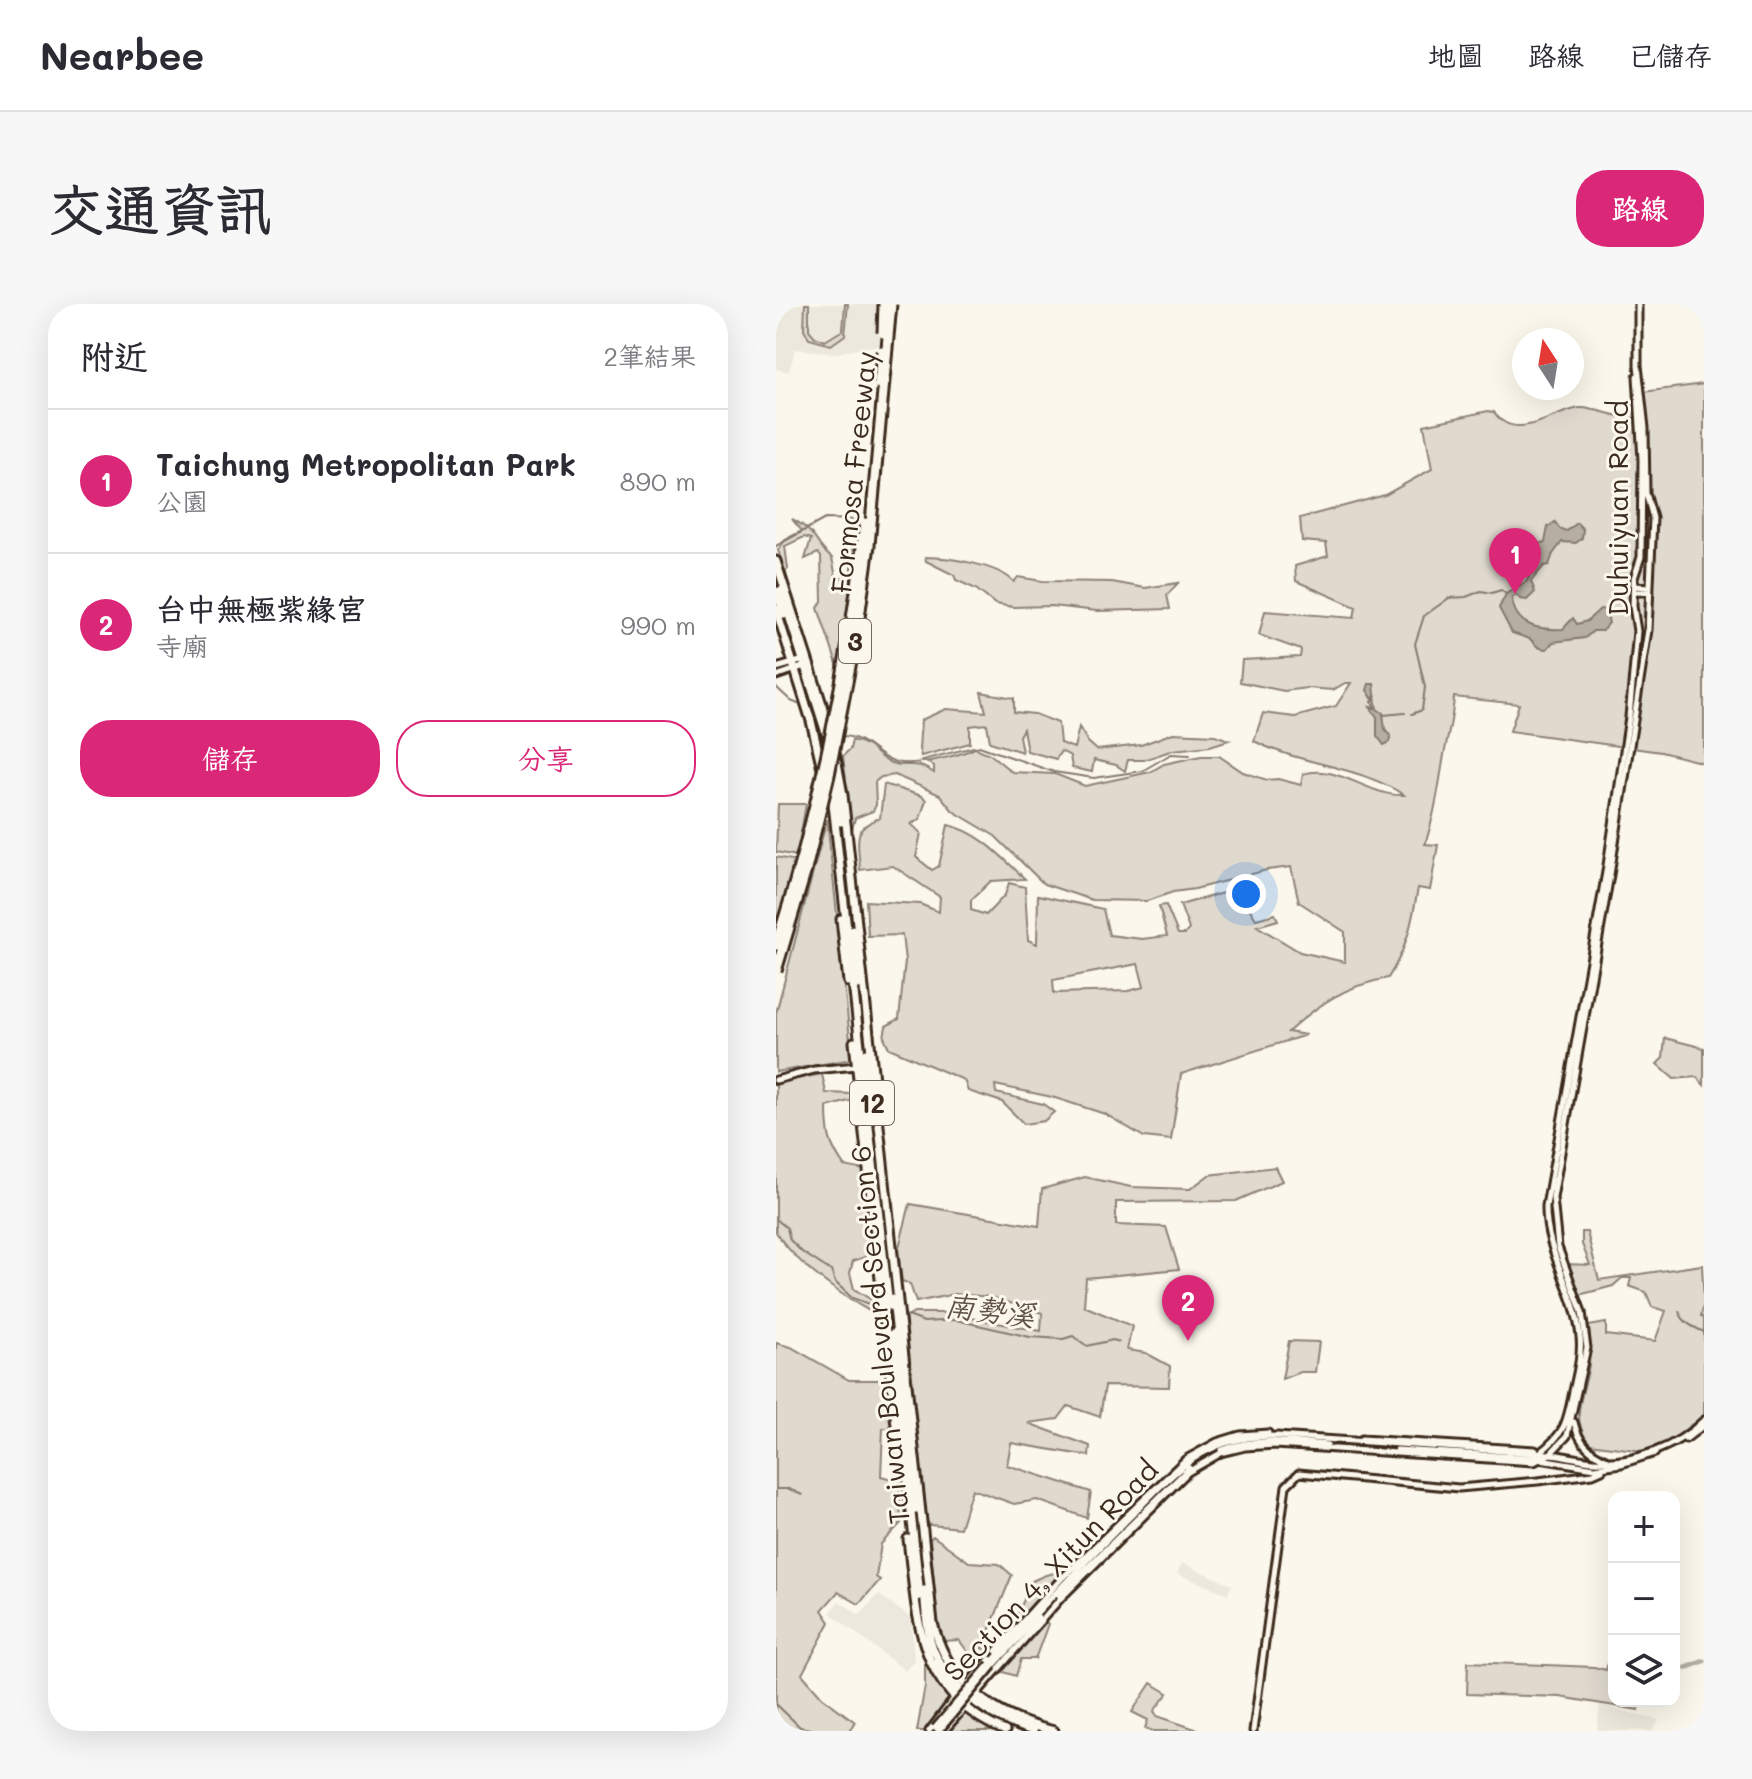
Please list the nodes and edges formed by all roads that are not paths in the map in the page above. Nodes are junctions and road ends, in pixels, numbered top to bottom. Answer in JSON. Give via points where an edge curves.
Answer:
{"nodes":[{"id":1,"x":884,"y":304,"type":"edge"},
{"id":2,"x":891,"y":304,"type":"edge"},
{"id":3,"x":1638,"y":304,"type":"edge"},
{"id":4,"x":1644,"y":470,"type":"junction"},
{"id":5,"x":776,"y":561,"type":"edge"},
{"id":6,"x":776,"y":575,"type":"edge"},
{"id":7,"x":1634,"y":589,"type":"junction"},
{"id":8,"x":1650,"y":590,"type":"junction"},
{"id":9,"x":776,"y":591,"type":"edge"},
{"id":10,"x":776,"y":609,"type":"edge"},
{"id":11,"x":1636,"y":653,"type":"junction"},
{"id":12,"x":1644,"y":655,"type":"junction"},
{"id":13,"x":802,"y":664,"type":"junction"},
{"id":14,"x":776,"y":668,"type":"edge"},
{"id":15,"x":776,"y":676,"type":"edge"},
{"id":16,"x":1632,"y":717,"type":"junction"},
{"id":17,"x":776,"y":945,"type":"edge"},
{"id":18,"x":776,"y":971,"type":"edge"},
{"id":19,"x":865,"y":1066,"type":"junction"},
{"id":20,"x":776,"y":1080,"type":"edge"},
{"id":21,"x":1574,"y":1413,"type":"junction"},
{"id":22,"x":1704,"y":1422,"type":"edge"},
{"id":23,"x":1550,"y":1454,"type":"junction"},
{"id":24,"x":1539,"y":1456,"type":"junction"},
{"id":25,"x":1608,"y":1464,"type":"junction"},
{"id":26,"x":1575,"y":1465,"type":"junction"},
{"id":27,"x":1578,"y":1476,"type":"junction"},
{"id":28,"x":1057,"y":1589,"type":"junction"},
{"id":29,"x":1060,"y":1599,"type":"junction"},
{"id":30,"x":1035,"y":1608,"type":"junction"},
{"id":31,"x":1042,"y":1613,"type":"junction"},
{"id":32,"x":992,"y":1665,"type":"junction"},
{"id":33,"x":960,"y":1692,"type":"junction"},
{"id":34,"x":969,"y":1700,"type":"junction"},
{"id":35,"x":936,"y":1730,"type":"edge"},
{"id":36,"x":1005,"y":1731,"type":"edge"},
{"id":37,"x":1018,"y":1731,"type":"edge"},
{"id":38,"x":1033,"y":1731,"type":"edge"},
{"id":39,"x":1054,"y":1731,"type":"edge"},
{"id":40,"x":1253,"y":1731,"type":"edge"}],
"edges":[{"from":1,"to":17,"type":"highway","name":"Formosa Freeway","number":"3","bridge":true,"via":[[853,612],[825,760]]},
{"from":2,"to":18,"type":"highway","name":"Formosa Freeway","number":"3","bridge":true,"via":[[858,625],[829,775]]},
{"from":3,"to":4,"type":"street","name":"Duhuiyuan Road","via":[[1636,381]]},
{"from":4,"to":7,"type":"street","name":"Duhuiyuan Road","via":[[1641,557]]},
{"from":4,"to":8,"type":"street","name":"Duhuiyuan Road","via":[[1653,518]]},
{"from":5,"to":13,"type":"main road","name":"Taiwan Boulevard Section 6","number":"12"},
{"from":6,"to":13,"type":"main road","name":"Taiwan Boulevard Section 6","number":"12"},
{"from":7,"to":8,"type":"street"},
{"from":7,"to":11,"type":"street","name":"Duhuiyuan Road"},
{"from":8,"to":12,"type":"street","name":"Duhuiyuan Road"},
{"from":9,"to":13,"type":"main road","name":"Taiwan Boulevard Section 6","number":"12"},
{"from":10,"to":13,"type":"main road","name":"Taiwan Boulevard Section 6","number":"12"},
{"from":11,"to":12,"type":"street"},
{"from":11,"to":16,"type":"street","name":"Duhuiyuan Road"},
{"from":12,"to":16,"type":"street","name":"Duhuiyuan Road"},
{"from":13,"to":14,"type":"street"},
{"from":13,"to":15,"type":"street"},
{"from":13,"to":19,"type":"main road","name":"Taiwan Boulevard Section 6","number":"12","via":[[833,762]]},
{"from":16,"to":21,"type":"street","name":"Duhuiyuan Road","via":[[1553,1198],[1558,1247],[1587,1337]]},
{"from":16,"to":24,"type":"street","name":"Duhuiyuan Road","via":[[1547,1192],[1549,1241],[1575,1309],[1579,1364],[1565,1427]]},
{"from":19,"to":20,"type":"street"},
{"from":19,"to":33,"type":"main road","name":"Taiwan Boulevard Section 6","number":"12","via":[[935,1653]]},
{"from":19,"to":33,"type":"main road","name":"Taiwan Boulevard Section 6","number":"12","via":[[921,1630],[936,1662]]},
{"from":21,"to":23,"type":"street","name":"Duhuiyuan Road","via":[[1567,1436]]},
{"from":21,"to":25,"type":"street","via":[[1582,1442]]},
{"from":22,"to":25,"type":"street","via":[[1676,1445]]},
{"from":23,"to":24,"type":"street","name":"Section 4, Xitun Road"},
{"from":23,"to":25,"type":"street","name":"Section 4, Xitun Road"},
{"from":24,"to":26,"type":"street","name":"Section 4, Xitun Road"},
{"from":24,"to":28,"type":"street","name":"Section 4, Xitun Road","via":[[1277,1436],[1227,1443],[1177,1471]]},
{"from":24,"to":29,"type":"street","name":"Section 4, Xitun Road","via":[[1534,1462],[1275,1445],[1221,1453],[1188,1472]]},
{"from":24,"to":30,"type":"street","name":"Section 4, Xitun Road","via":[[1535,1450],[1277,1433],[1230,1438],[1203,1448],[1170,1472]]},
{"from":24,"to":31,"type":"street","name":"Section 4, Xitun Road","via":[[1266,1441],[1227,1448],[1185,1471]]},
{"from":25,"to":26,"type":"street","name":"Section 4, Xitun Road"},
{"from":25,"to":27,"type":"street"},
{"from":26,"to":27,"type":"street","via":[[1584,1471]]},
{"from":27,"to":40,"type":"street","via":[[1459,1488],[1299,1473],[1286,1486]]},
{"from":28,"to":30,"type":"street"},
{"from":28,"to":32,"type":"street","name":"Section 4, Xitun Road"},
{"from":29,"to":31,"type":"street"},
{"from":29,"to":34,"type":"street","name":"Section 4, Xitun Road"},
{"from":30,"to":33,"type":"street","name":"Section 4, Xitun Road"},
{"from":31,"to":32,"type":"street","name":"Section 4, Xitun Road"},
{"from":32,"to":35,"type":"street","name":"Section 4, Xitun Road","bridge":true},
{"from":33,"to":34,"type":"main road","number":"12"},
{"from":33,"to":35,"type":"street","name":"Section 4, Xitun Road"},
{"from":34,"to":35,"type":"street","name":"Section 4, Xitun Road"},
{"from":34,"to":36,"type":"main road","number":"12","via":[[981,1719]]},
{"from":34,"to":37,"type":"main road","number":"12","via":[[999,1724]]},
{"from":34,"to":38,"type":"main road","number":"12"},
{"from":34,"to":39,"type":"main road","number":"12"}]}
